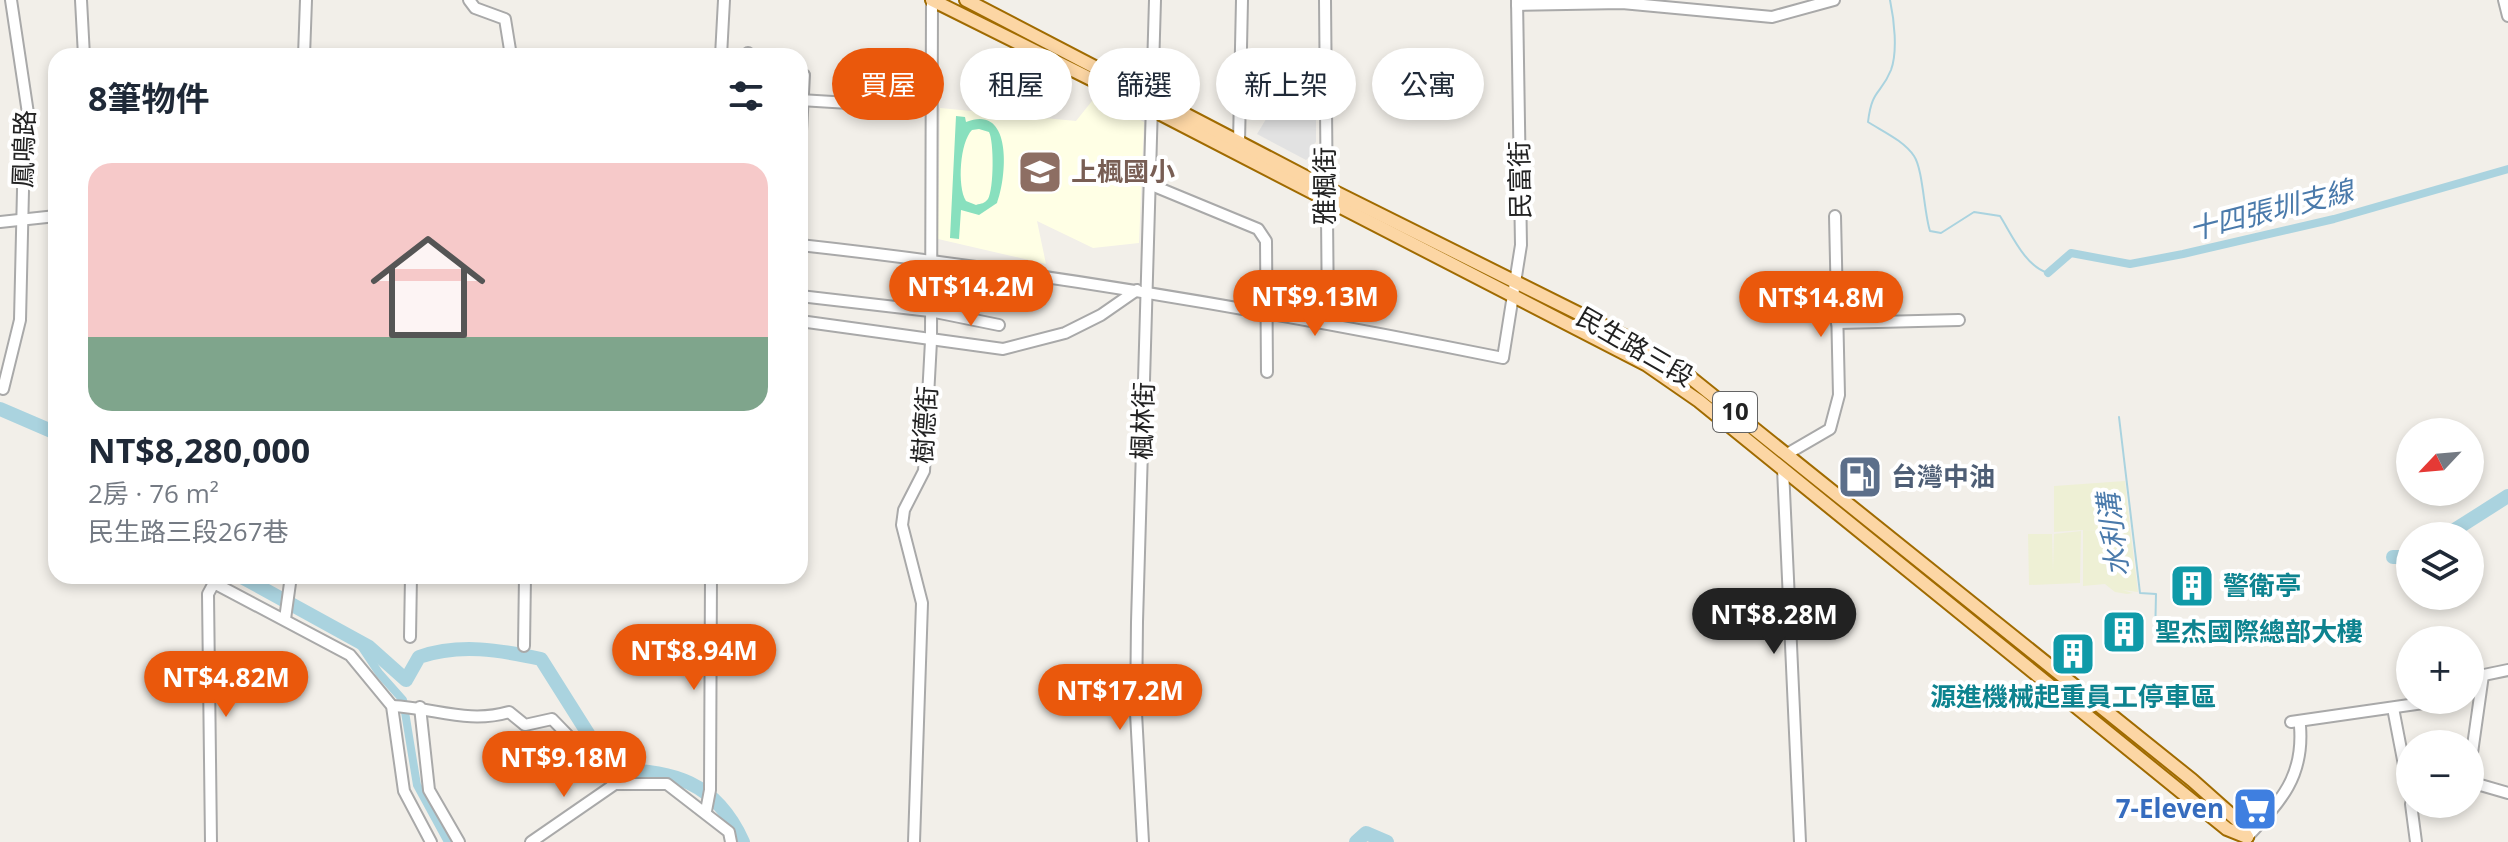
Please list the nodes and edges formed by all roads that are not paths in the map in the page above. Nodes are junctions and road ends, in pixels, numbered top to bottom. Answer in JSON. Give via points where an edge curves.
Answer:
{"nodes":[{"id":1,"x":81,"y":0,"type":"edge"},
{"id":2,"x":306,"y":0,"type":"edge"},
{"id":3,"x":469,"y":0,"type":"edge"},
{"id":4,"x":724,"y":0,"type":"edge"},
{"id":5,"x":932,"y":0,"type":"edge"},
{"id":6,"x":966,"y":0,"type":"edge"},
{"id":7,"x":1155,"y":0,"type":"edge"},
{"id":8,"x":1242,"y":0,"type":"edge"},
{"id":9,"x":1325,"y":0,"type":"edge"},
{"id":10,"x":1834,"y":0,"type":"edge"},
{"id":11,"x":2504,"y":0,"type":"edge"},
{"id":12,"x":12,"y":2,"type":"edge"},
{"id":13,"x":1517,"y":2,"type":"edge"},
{"id":14,"x":0,"y":6,"type":"edge"},
{"id":15,"x":2508,"y":16,"type":"edge"},
{"id":16,"x":84,"y":48,"type":"edge"},
{"id":17,"x":304,"y":48,"type":"edge"},
{"id":18,"x":510,"y":48,"type":"edge"},
{"id":19,"x":721,"y":48,"type":"edge"},
{"id":20,"x":932,"y":48,"type":"edge"},
{"id":21,"x":1153,"y":48,"type":"edge"},
{"id":22,"x":1088,"y":67,"type":"edge"},
{"id":23,"x":1088,"y":73,"type":"edge"},
{"id":24,"x":808,"y":100,"type":"edge"},
{"id":25,"x":832,"y":102,"type":"edge"},
{"id":26,"x":931,"y":120,"type":"edge"},
{"id":27,"x":1151,"y":120,"type":"edge"},
{"id":28,"x":1186,"y":120,"type":"edge"},
{"id":29,"x":1191,"y":120,"type":"edge"},
{"id":30,"x":1239,"y":142,"type":"junction"},
{"id":31,"x":1149,"y":184,"type":"junction"},
{"id":32,"x":1325,"y":192,"type":"junction"},
{"id":33,"x":1835,"y":216,"type":"dead end"},
{"id":34,"x":48,"y":217,"type":"edge"},
{"id":35,"x":22,"y":221,"type":"junction"},
{"id":36,"x":0,"y":222,"type":"edge"},
{"id":37,"x":808,"y":246,"type":"edge"},
{"id":38,"x":931,"y":259,"type":"junction"},
{"id":39,"x":1517,"y":282,"type":"junction"},
{"id":40,"x":1141,"y":292,"type":"junction"},
{"id":41,"x":1513,"y":296,"type":"junction"},
{"id":42,"x":808,"y":297,"type":"edge"},
{"id":43,"x":930,"y":311,"type":"junction"},
{"id":44,"x":1266,"y":312,"type":"junction"},
{"id":45,"x":1959,"y":320,"type":"dead end"},
{"id":46,"x":808,"y":322,"type":"edge"},
{"id":47,"x":1328,"y":323,"type":"junction"},
{"id":48,"x":1837,"y":323,"type":"junction"},
{"id":49,"x":999,"y":325,"type":"dead end"},
{"id":50,"x":931,"y":341,"type":"junction"},
{"id":51,"x":1267,"y":372,"type":"dead end"},
{"id":52,"x":3,"y":389,"type":"dead end"},
{"id":53,"x":1787,"y":454,"type":"junction"},
{"id":54,"x":1783,"y":469,"type":"junction"},
{"id":55,"x":213,"y":584,"type":"edge"},
{"id":56,"x":216,"y":584,"type":"edge"},
{"id":57,"x":291,"y":584,"type":"edge"},
{"id":58,"x":411,"y":584,"type":"edge"},
{"id":59,"x":525,"y":584,"type":"edge"},
{"id":60,"x":711,"y":584,"type":"edge"},
{"id":61,"x":285,"y":619,"type":"junction"},
{"id":62,"x":410,"y":637,"type":"dead end"},
{"id":63,"x":524,"y":646,"type":"dead end"},
{"id":64,"x":2508,"y":670,"type":"edge"},
{"id":65,"x":2484,"y":675,"type":"edge"},
{"id":66,"x":392,"y":706,"type":"junction"},
{"id":67,"x":420,"y":707,"type":"junction"},
{"id":68,"x":2393,"y":708,"type":"junction"},
{"id":69,"x":2396,"y":708,"type":"edge"},
{"id":70,"x":2397,"y":730,"type":"edge"},
{"id":71,"x":615,"y":784,"type":"junction"},
{"id":72,"x":2484,"y":786,"type":"edge"},
{"id":73,"x":2508,"y":793,"type":"edge"},
{"id":74,"x":706,"y":811,"type":"junction"},
{"id":75,"x":2413,"y":818,"type":"edge"},
{"id":76,"x":2250,"y":839,"type":"edge"},
{"id":77,"x":211,"y":842,"type":"edge"},
{"id":78,"x":431,"y":842,"type":"edge"},
{"id":79,"x":459,"y":842,"type":"edge"},
{"id":80,"x":531,"y":842,"type":"edge"},
{"id":81,"x":731,"y":842,"type":"edge"},
{"id":82,"x":914,"y":842,"type":"edge"},
{"id":83,"x":1143,"y":842,"type":"edge"},
{"id":84,"x":1800,"y":842,"type":"edge"},
{"id":85,"x":2416,"y":842,"type":"edge"}],
"edges":[{"from":1,"to":16,"type":"street"},
{"from":2,"to":17,"type":"street"},
{"from":3,"to":18,"type":"street","via":[[475,8],[505,19]]},
{"from":4,"to":19,"type":"street"},
{"from":5,"to":20,"type":"street","name":"樹德街"},
{"from":5,"to":23,"type":"main road","number":"10"},
{"from":6,"to":22,"type":"main road","number":"10"},
{"from":7,"to":21,"type":"street","name":"楓林街"},
{"from":8,"to":30,"type":"street"},
{"from":9,"to":32,"type":"street","name":"雅楓街"},
{"from":10,"to":13,"type":"street","via":[[1772,17],[1622,3]]},
{"from":11,"to":15,"type":"street"},
{"from":12,"to":14,"type":"street","name":"鳳鳴路"},
{"from":12,"to":35,"type":"street","name":"鳳鳴路","via":[[29,120]]},
{"from":13,"to":39,"type":"street","name":"民富街"},
{"from":24,"to":25,"type":"street"},
{"from":26,"to":38,"type":"street","name":"樹德街"},
{"from":27,"to":31,"type":"street","name":"楓林街"},
{"from":28,"to":32,"type":"main road","name":"民生路三段","number":"10"},
{"from":29,"to":30,"type":"main road","name":"民生路三段","number":"10"},
{"from":30,"to":32,"type":"main road","name":"民生路三段","number":"10"},
{"from":31,"to":40,"type":"street","name":"楓林街"},
{"from":31,"to":44,"type":"street","via":[[1258,229],[1266,241]]},
{"from":32,"to":39,"type":"main road","name":"民生路三段","number":"10"},
{"from":32,"to":41,"type":"main road","name":"民生路三段","number":"10"},
{"from":32,"to":47,"type":"street","name":"雅楓街"},
{"from":33,"to":48,"type":"street"},
{"from":34,"to":35,"type":"street"},
{"from":35,"to":36,"type":"street"},
{"from":35,"to":52,"type":"street","name":"鳳鳴路","via":[[20,320]]},
{"from":37,"to":38,"type":"street"},
{"from":38,"to":40,"type":"street"},
{"from":38,"to":43,"type":"street","name":"樹德街"},
{"from":39,"to":41,"type":"street","name":"民富街"},
{"from":39,"to":53,"type":"main road","name":"民生路三段","number":"10","via":[[1655,353]]},
{"from":40,"to":44,"type":"street"},
{"from":40,"to":50,"type":"street","via":[[1065,333],[1020,347]]},
{"from":40,"to":83,"type":"street","name":"楓林街","via":[[1136,713]]},
{"from":41,"to":47,"type":"street","name":"民富街","via":[[1503,358]]},
{"from":41,"to":54,"type":"main road","name":"民生路三段","number":"10","via":[[1647,365]]},
{"from":42,"to":43,"type":"street"},
{"from":43,"to":49,"type":"street"},
{"from":43,"to":50,"type":"street","name":"樹德街"},
{"from":44,"to":47,"type":"street"},
{"from":44,"to":51,"type":"street"},
{"from":45,"to":48,"type":"street"},
{"from":46,"to":50,"type":"street"},
{"from":48,"to":53,"type":"street","via":[[1839,395],[1830,429]]},
{"from":50,"to":82,"type":"street","name":"樹德街","via":[[924,471],[902,525],[922,603]]},
{"from":53,"to":76,"type":"main road","name":"民生路三段","number":"10","via":[[2192,780],[2237,820]]},
{"from":54,"to":76,"type":"main road","name":"民生路三段","number":"10","via":[[2227,829]]},
{"from":54,"to":84,"type":"street"},
{"from":55,"to":77,"type":"street","via":[[208,594]]},
{"from":56,"to":61,"type":"street"},
{"from":57,"to":61,"type":"street"},
{"from":58,"to":62,"type":"street"},
{"from":59,"to":63,"type":"street"},
{"from":60,"to":74,"type":"street"},
{"from":61,"to":66,"type":"street","via":[[350,655]]},
{"from":64,"to":65,"type":"street"},
{"from":66,"to":67,"type":"street"},
{"from":66,"to":78,"type":"street","via":[[404,791]]},
{"from":67,"to":71,"type":"street","via":[[469,719],[509,712],[525,725],[552,719]]},
{"from":67,"to":79,"type":"street","via":[[429,790]]},
{"from":68,"to":69,"type":"street"},
{"from":68,"to":70,"type":"street"},
{"from":68,"to":76,"type":"street","via":[[2295,724],[2302,752],[2289,788]]},
{"from":71,"to":74,"type":"street","via":[[667,784]]},
{"from":71,"to":80,"type":"street"},
{"from":72,"to":73,"type":"street"},
{"from":74,"to":81,"type":"street","via":[[729,832]]},
{"from":75,"to":85,"type":"street"}]}
